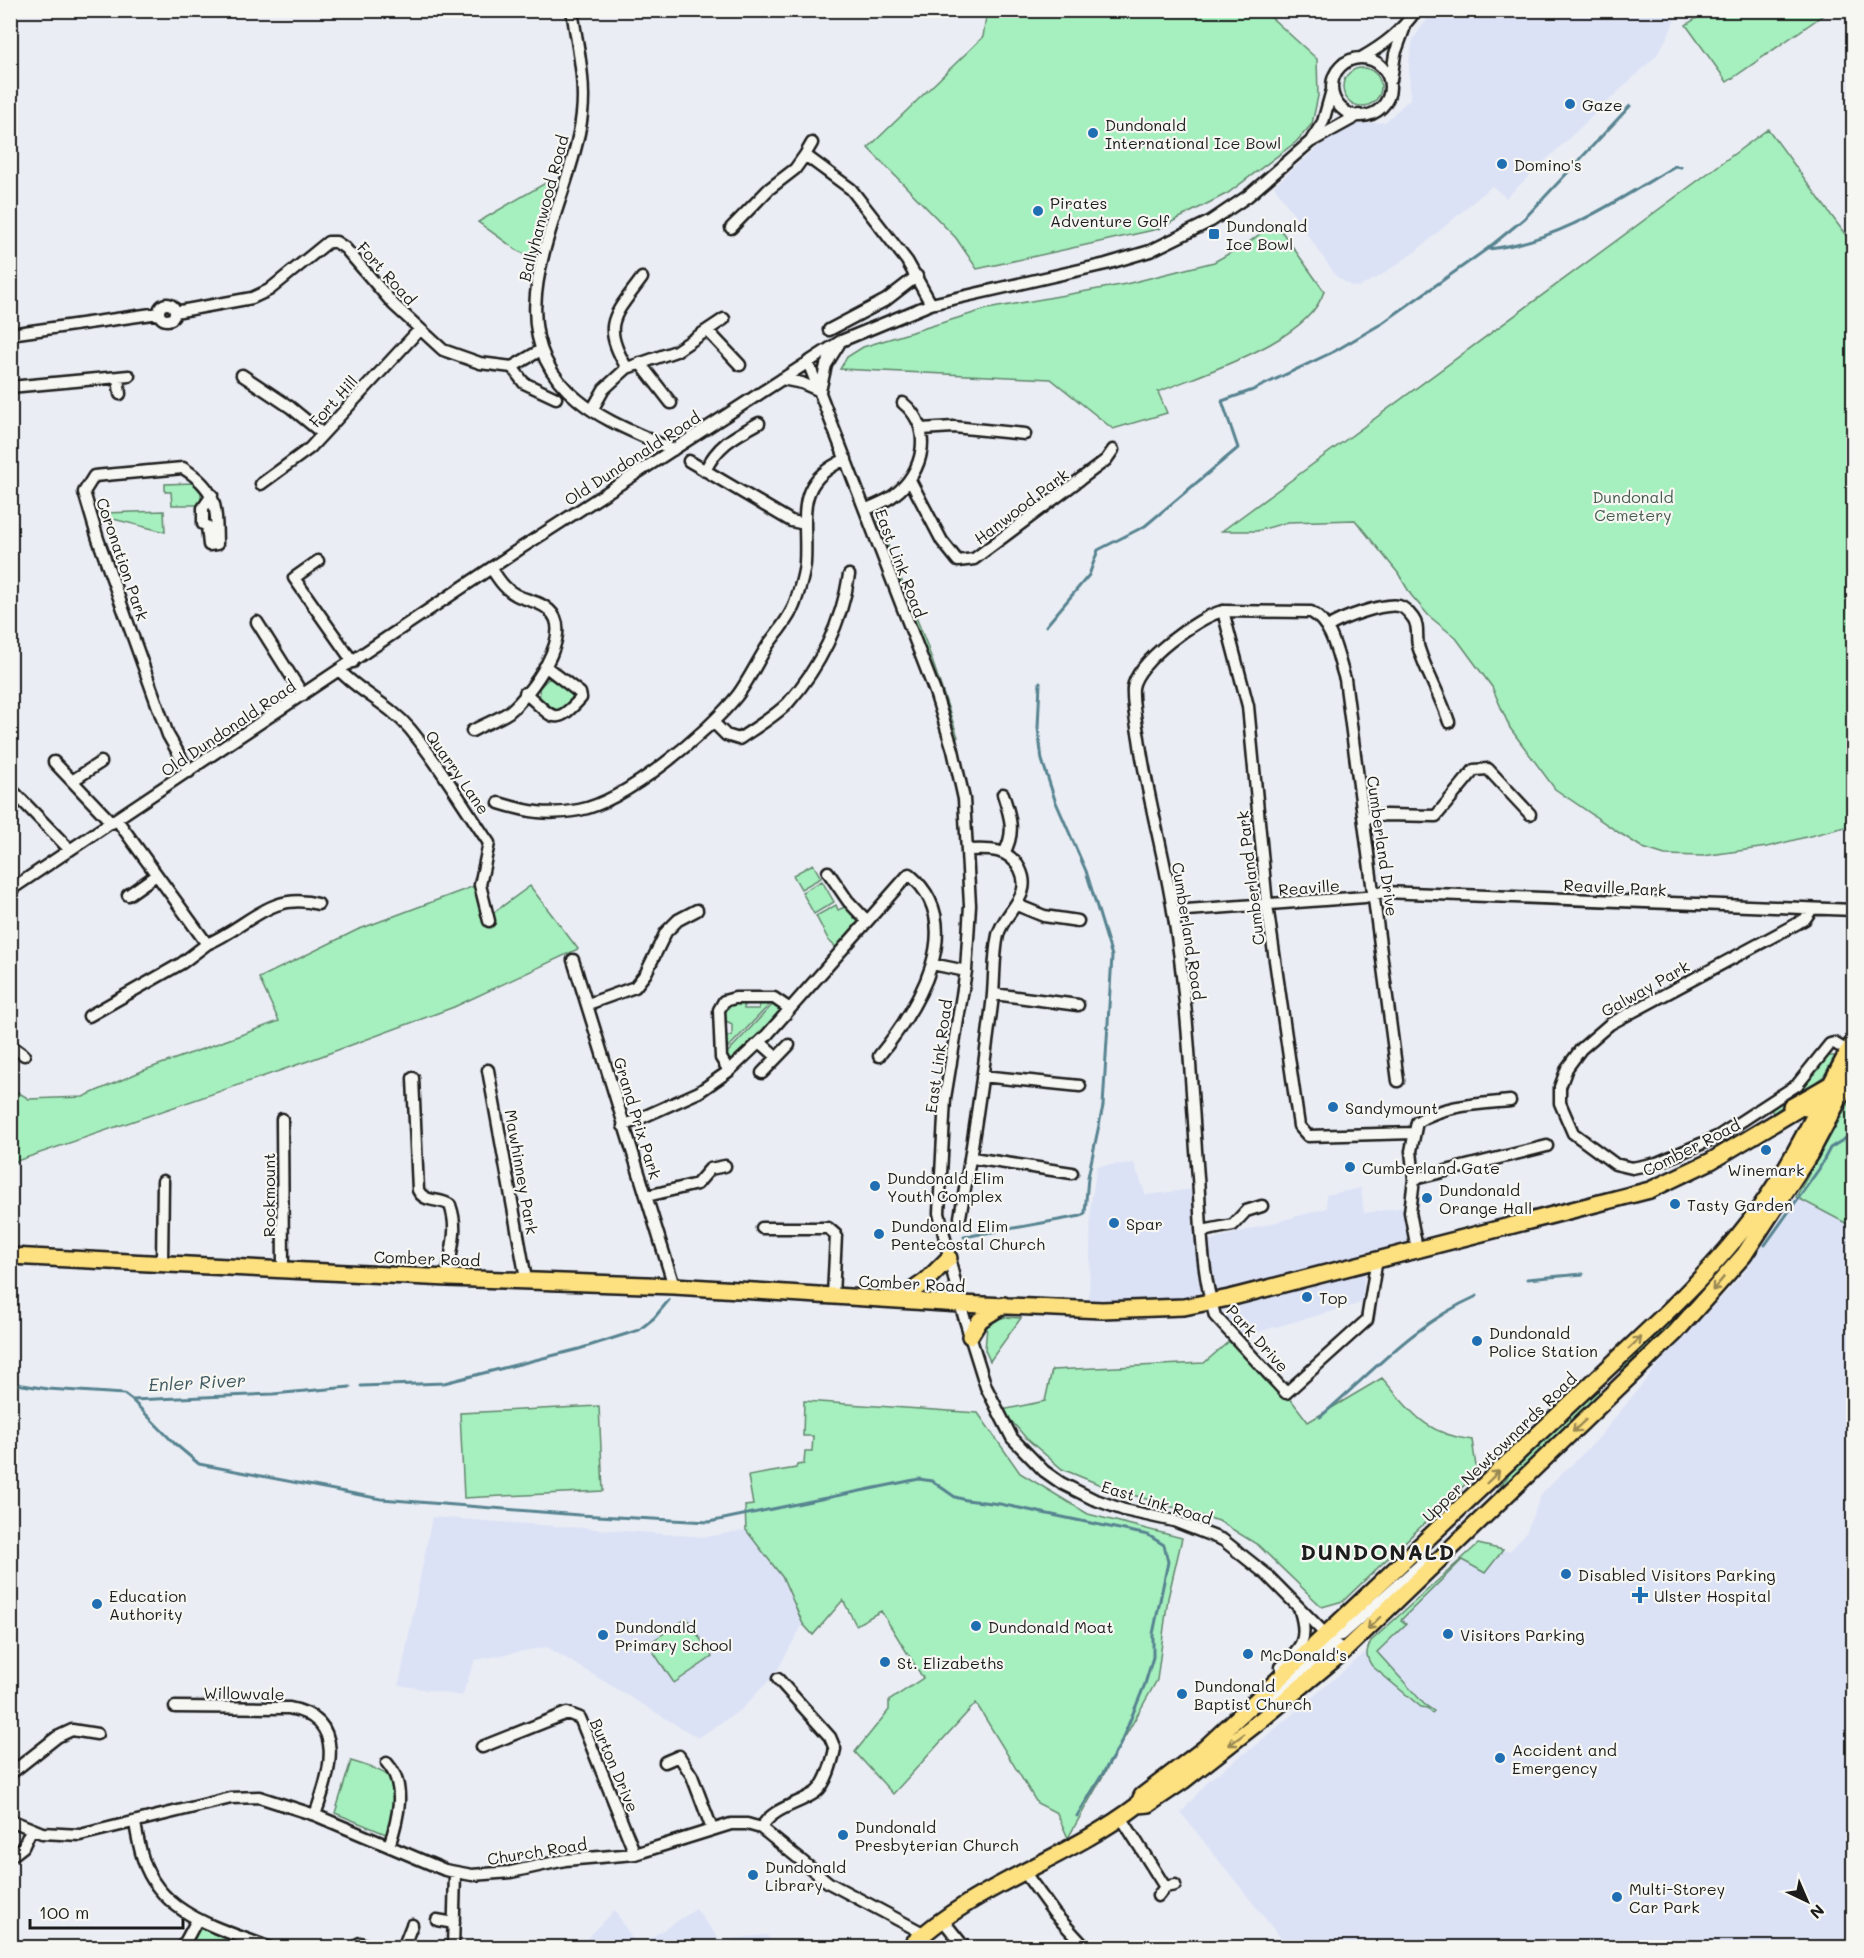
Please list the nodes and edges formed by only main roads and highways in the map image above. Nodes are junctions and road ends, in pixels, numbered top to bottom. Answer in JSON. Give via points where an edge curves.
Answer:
{"nodes":[{"id":1,"x":1851,"y":1046,"type":"edge"},
{"id":2,"x":1854,"y":1071,"type":"edge"},
{"id":3,"x":1831,"y":1084,"type":"junction"},
{"id":4,"x":1825,"y":1113,"type":"junction"},
{"id":5,"x":1780,"y":1122,"type":"junction"},
{"id":6,"x":1799,"y":1144,"type":"junction"},
{"id":7,"x":10,"y":1256,"type":"edge"},
{"id":8,"x":949,"y":1258,"type":"road end"},
{"id":9,"x":899,"y":1300,"type":"junction"},
{"id":10,"x":1004,"y":1305,"type":"junction"},
{"id":11,"x":970,"y":1336,"type":"road end"},
{"id":12,"x":1334,"y":1642,"type":"junction"},
{"id":13,"x":1138,"y":1805,"type":"junction"},
{"id":14,"x":908,"y":1947,"type":"edge"}],
"edges":[{"from":1,"to":3,"type":"highway","name":"Upper Newtownards Road"},
{"from":2,"to":4,"type":"highway","name":"Upper Newtownards Road"},
{"from":3,"to":4,"type":"highway","name":"Upper Newtownards Road"},
{"from":3,"to":5,"type":"highway","name":"Comber Road","via":[[1783,1113]]},
{"from":4,"to":5,"type":"highway","name":"Comber Road","via":[[1801,1107]]},
{"from":4,"to":6,"type":"highway","name":"Upper Newtownards Road"},
{"from":4,"to":12,"type":"highway","name":"Upper Newtownards Road","one_way":true,"via":[[1810,1154],[1744,1255],[1699,1307],[1622,1386],[1434,1564]]},
{"from":5,"to":6,"type":"highway","via":[[1796,1128]]},
{"from":5,"to":10,"type":"highway","name":"Comber Road","via":[[1712,1161],[1650,1190],[1211,1302],[1151,1310]]},
{"from":12,"to":6,"type":"highway","name":"Upper Newtownards Road","one_way":true,"via":[[1696,1284],[1751,1219]]},
{"from":7,"to":9,"type":"highway","name":"Comber Road"},
{"from":8,"to":9,"type":"highway"},
{"from":9,"to":10,"type":"highway","name":"Comber Road"},
{"from":10,"to":11,"type":"highway","via":[[980,1320]]},
{"from":12,"to":13,"type":"highway","name":"Upper Newtownards Road","via":[[1261,1696],[1205,1748],[1142,1796]]},
{"from":12,"to":13,"type":"highway","name":"Upper Newtownards Road","one_way":true,"via":[[1262,1720],[1183,1781],[1149,1804]]},
{"from":13,"to":14,"type":"highway","name":"Upper Newtownards Road","via":[[942,1919]]}]}
